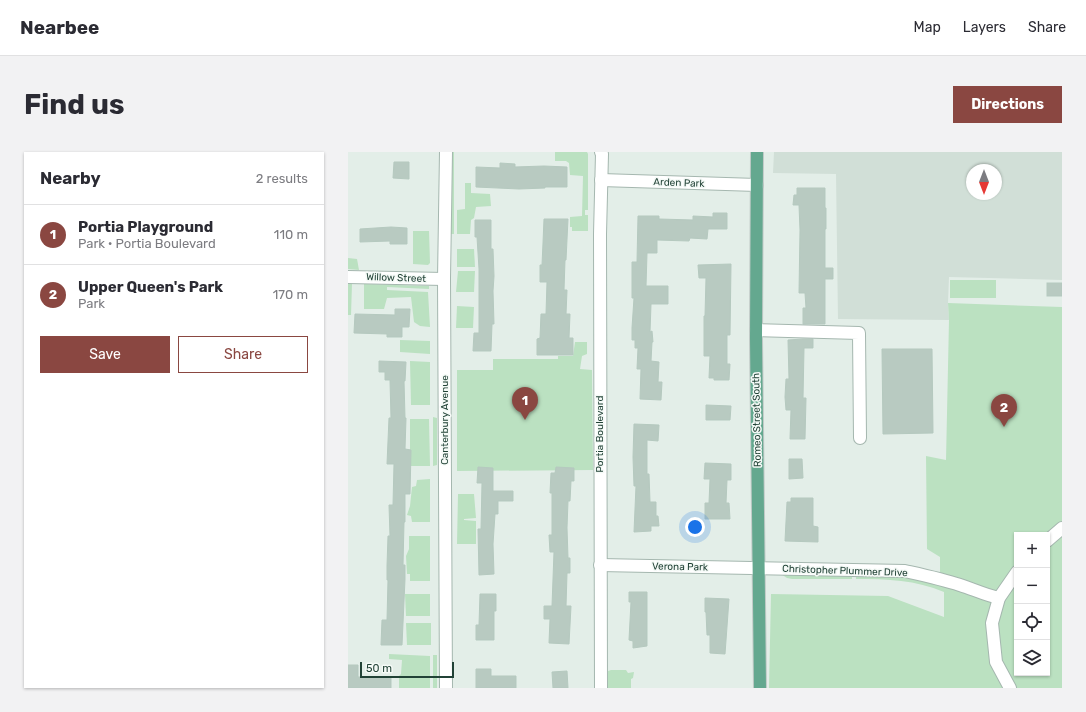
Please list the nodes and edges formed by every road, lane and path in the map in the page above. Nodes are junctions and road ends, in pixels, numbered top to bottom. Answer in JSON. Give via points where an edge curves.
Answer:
{"nodes":[{"id":1,"x":446,"y":152,"type":"edge"},
{"id":2,"x":601,"y":152,"type":"edge"},
{"id":3,"x":757,"y":152,"type":"edge"},
{"id":4,"x":601,"y":180,"type":"junction"},
{"id":5,"x":757,"y":185,"type":"junction"},
{"id":6,"x":348,"y":277,"type":"edge"},
{"id":7,"x":444,"y":279,"type":"junction"},
{"id":8,"x":756,"y":330,"type":"junction"},
{"id":9,"x":860,"y":438,"type":"dead end"},
{"id":10,"x":1062,"y":528,"type":"edge"},
{"id":11,"x":1050,"y":538,"type":"edge"},
{"id":12,"x":600,"y":565,"type":"junction"},
{"id":13,"x":759,"y":568,"type":"junction"},
{"id":14,"x":1014,"y":576,"type":"edge"},
{"id":15,"x":999,"y":598,"type":"junction"},
{"id":16,"x":446,"y":688,"type":"edge"},
{"id":17,"x":601,"y":688,"type":"edge"},
{"id":18,"x":760,"y":688,"type":"edge"},
{"id":19,"x":1010,"y":688,"type":"edge"}],
"edges":[{"from":1,"to":7,"type":"street","name":"Canterbury Avenue"},
{"from":2,"to":4,"type":"street"},
{"from":3,"to":5,"type":"main road","name":"Romeo Street South"},
{"from":4,"to":5,"type":"street","name":"Arden Park"},
{"from":4,"to":12,"type":"street","name":"Portia Boulevard"},
{"from":5,"to":8,"type":"main road","name":"Romeo Street South"},
{"from":6,"to":7,"type":"street","name":"Willow Street"},
{"from":7,"to":16,"type":"street","name":"Canterbury Avenue"},
{"from":8,"to":9,"type":"street","via":[[859,333]]},
{"from":8,"to":13,"type":"main road","name":"Romeo Street South"},
{"from":10,"to":11,"type":"street"},
{"from":12,"to":13,"type":"street","name":"Verona Park"},
{"from":12,"to":17,"type":"street","name":"Portia Boulevard"},
{"from":13,"to":15,"type":"street","name":"Christopher Plummer Drive","via":[[905,570]]},
{"from":13,"to":18,"type":"main road","name":"Romeo Street South"},
{"from":14,"to":15,"type":"street"},
{"from":15,"to":19,"type":"street","via":[[992,623],[996,662]]}]}
